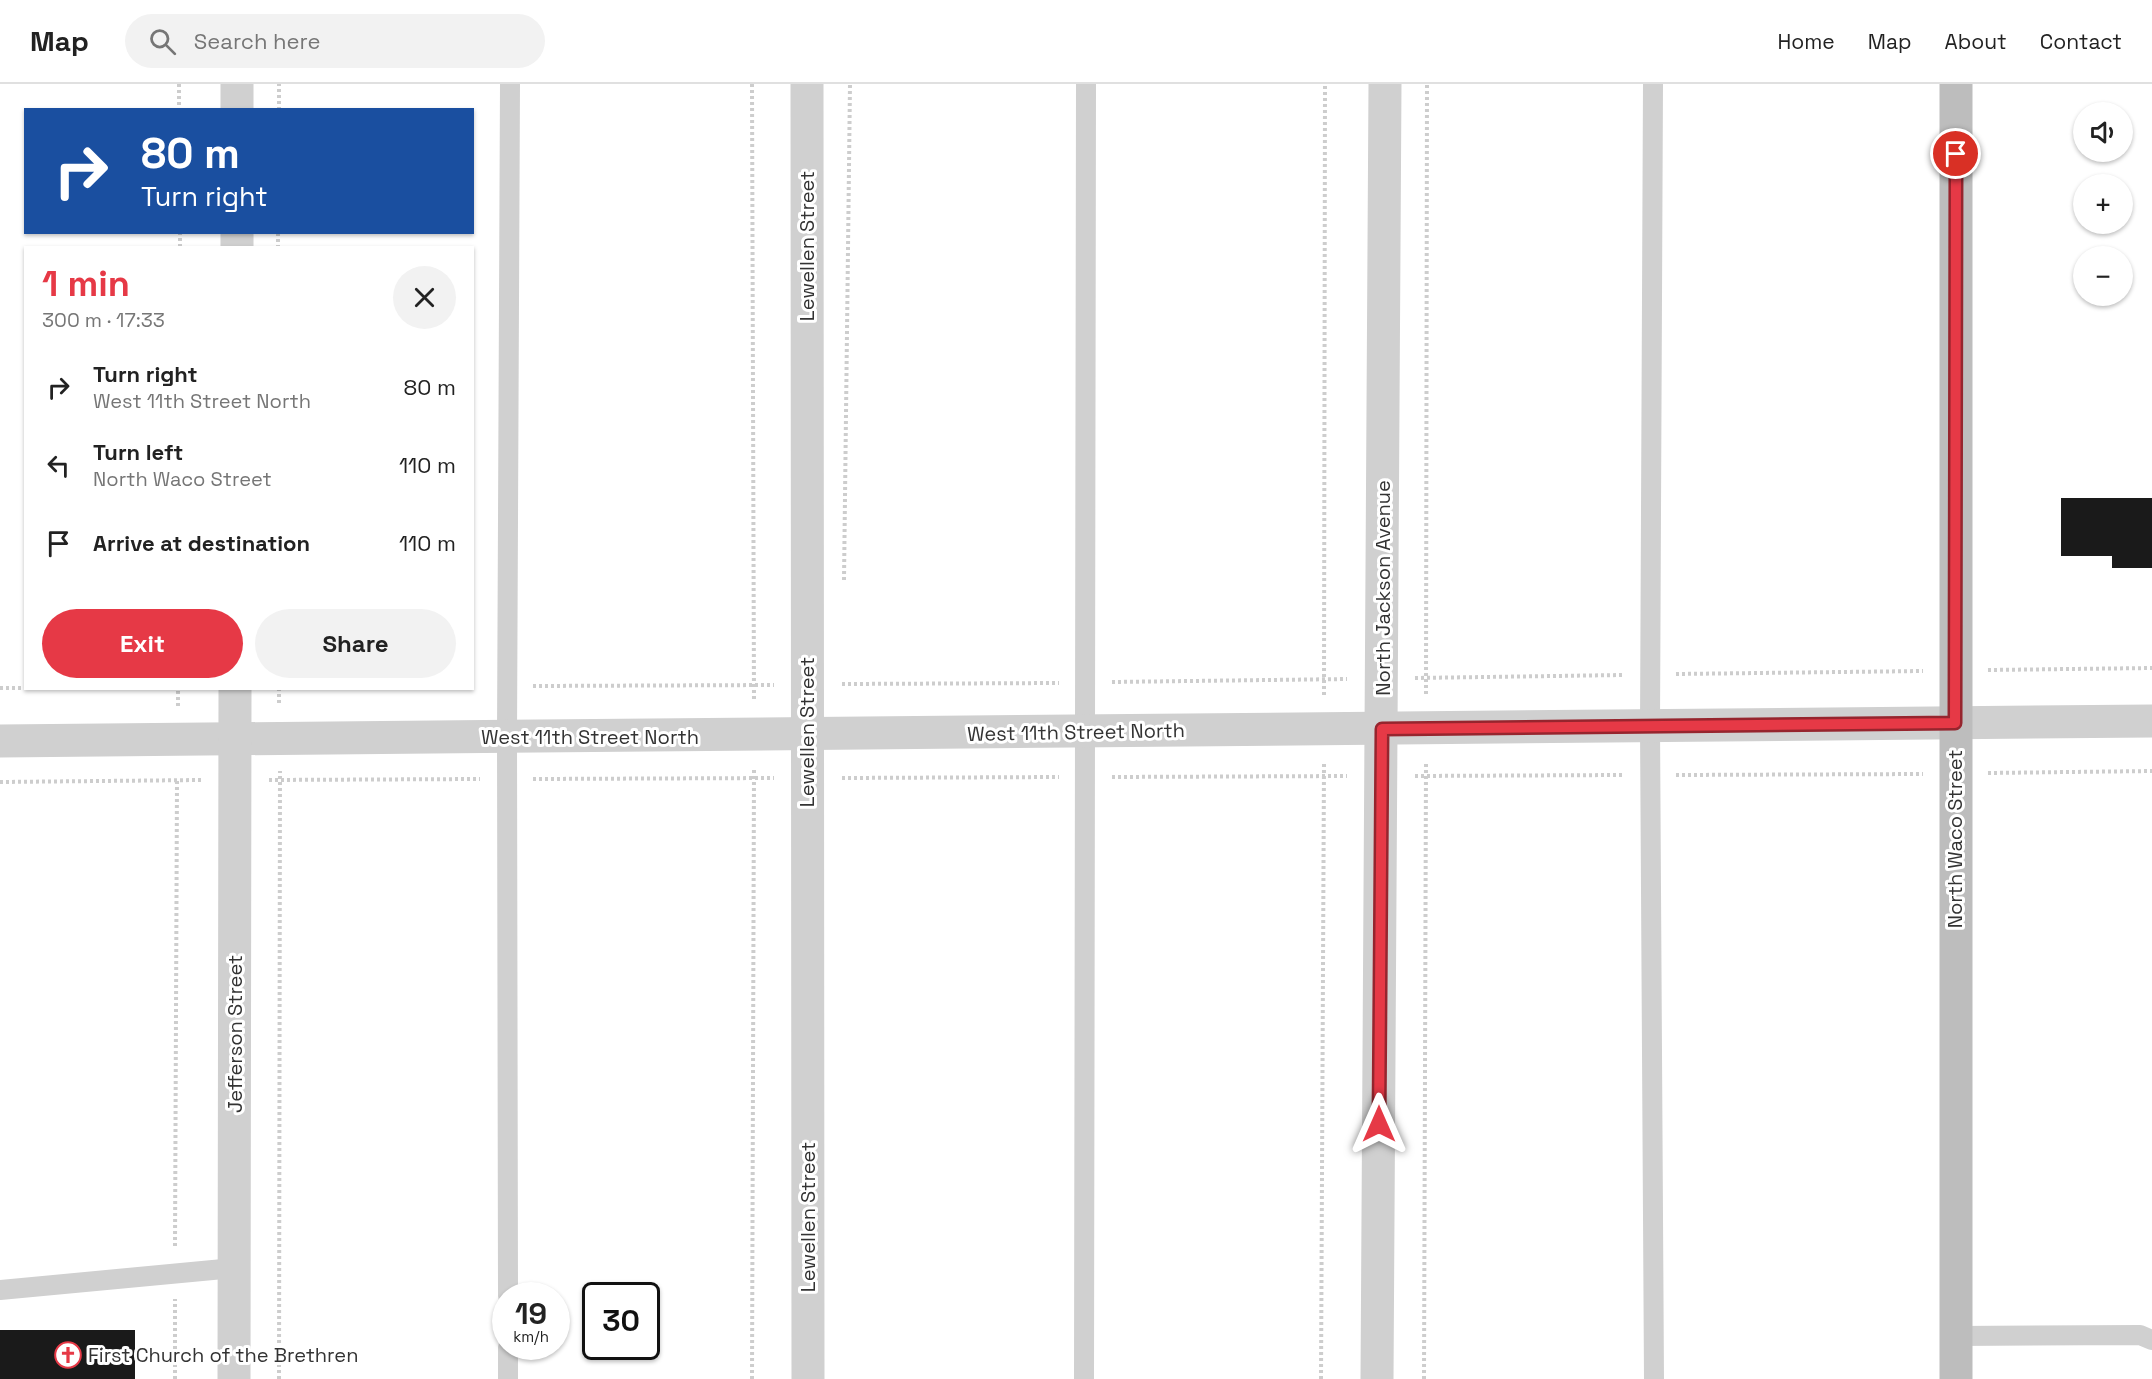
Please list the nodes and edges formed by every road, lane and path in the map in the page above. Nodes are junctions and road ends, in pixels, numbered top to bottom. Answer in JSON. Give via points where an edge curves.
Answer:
{"nodes":[{"id":1,"x":179,"y":84,"type":"edge"},
{"id":2,"x":237,"y":84,"type":"edge"},
{"id":3,"x":279,"y":84,"type":"edge"},
{"id":4,"x":510,"y":84,"type":"edge"},
{"id":5,"x":807,"y":84,"type":"edge"},
{"id":6,"x":1086,"y":84,"type":"edge"},
{"id":7,"x":1385,"y":84,"type":"edge"},
{"id":8,"x":1653,"y":84,"type":"edge"},
{"id":9,"x":1956,"y":84,"type":"edge"},
{"id":10,"x":179,"y":108,"type":"edge"},
{"id":11,"x":237,"y":108,"type":"edge"},
{"id":12,"x":279,"y":108,"type":"edge"},
{"id":13,"x":2152,"y":668,"type":"edge"},
{"id":14,"x":1955,"y":670,"type":"junction"},
{"id":15,"x":1650,"y":675,"type":"junction"},
{"id":16,"x":1382,"y":678,"type":"junction"},
{"id":17,"x":1084,"y":682,"type":"junction"},
{"id":18,"x":807,"y":685,"type":"junction"},
{"id":19,"x":507,"y":686,"type":"junction"},
{"id":20,"x":0,"y":688,"type":"edge"},
{"id":21,"x":24,"y":688,"type":"edge"},
{"id":22,"x":178,"y":690,"type":"edge"},
{"id":23,"x":235,"y":690,"type":"edge"},
{"id":24,"x":279,"y":690,"type":"edge"},
{"id":25,"x":2152,"y":721,"type":"edge"},
{"id":26,"x":1955,"y":723,"type":"junction"},
{"id":27,"x":1650,"y":726,"type":"junction"},
{"id":28,"x":1382,"y":729,"type":"junction"},
{"id":29,"x":1084,"y":732,"type":"junction"},
{"id":30,"x":807,"y":735,"type":"junction"},
{"id":31,"x":507,"y":737,"type":"junction"},
{"id":32,"x":235,"y":739,"type":"junction"},
{"id":33,"x":279,"y":739,"type":"junction"},
{"id":34,"x":177,"y":740,"type":"junction"},
{"id":35,"x":0,"y":741,"type":"edge"},
{"id":36,"x":2152,"y":771,"type":"edge"},
{"id":37,"x":1955,"y":774,"type":"junction"},
{"id":38,"x":1650,"y":775,"type":"junction"},
{"id":39,"x":1381,"y":776,"type":"junction"},
{"id":40,"x":1084,"y":777,"type":"junction"},
{"id":41,"x":807,"y":778,"type":"junction"},
{"id":42,"x":507,"y":779,"type":"junction"},
{"id":43,"x":177,"y":780,"type":"junction"},
{"id":44,"x":235,"y":780,"type":"junction"},
{"id":45,"x":280,"y":780,"type":"junction"},
{"id":46,"x":0,"y":782,"type":"edge"},
{"id":47,"x":234,"y":1268,"type":"junction"},
{"id":48,"x":175,"y":1275,"type":"junction"},
{"id":49,"x":508,"y":1282,"type":"edge"},
{"id":50,"x":0,"y":1290,"type":"edge"},
{"id":51,"x":1956,"y":1336,"type":"junction"},
{"id":52,"x":2152,"y":1340,"type":"edge"},
{"id":53,"x":508,"y":1360,"type":"edge"},
{"id":54,"x":175,"y":1379,"type":"edge"},
{"id":55,"x":234,"y":1379,"type":"edge"},
{"id":56,"x":279,"y":1379,"type":"edge"},
{"id":57,"x":508,"y":1379,"type":"edge"},
{"id":58,"x":808,"y":1379,"type":"edge"},
{"id":59,"x":1084,"y":1379,"type":"edge"},
{"id":60,"x":1377,"y":1379,"type":"edge"},
{"id":61,"x":1654,"y":1379,"type":"edge"},
{"id":62,"x":1956,"y":1379,"type":"edge"}],
"edges":[{"from":1,"to":10,"type":"path"},
{"from":2,"to":11,"type":"street"},
{"from":3,"to":12,"type":"path"},
{"from":4,"to":19,"type":"lane"},
{"from":5,"to":18,"type":"street","name":"Lewellen Street"},
{"from":6,"to":17,"type":"lane"},
{"from":7,"to":16,"type":"street","name":"North Jackson Avenue"},
{"from":8,"to":15,"type":"lane"},
{"from":9,"to":14,"type":"street","name":"North Waco Street"},
{"from":13,"to":14,"type":"path"},
{"from":14,"to":15,"type":"path"},
{"from":14,"to":26,"type":"street","name":"North Waco Street"},
{"from":15,"to":16,"type":"path"},
{"from":15,"to":27,"type":"lane"},
{"from":16,"to":17,"type":"path"},
{"from":16,"to":28,"type":"street","name":"North Jackson Avenue"},
{"from":17,"to":18,"type":"path"},
{"from":17,"to":29,"type":"lane"},
{"from":18,"to":19,"type":"path"},
{"from":18,"to":30,"type":"street","name":"Lewellen Street"},
{"from":19,"to":31,"type":"lane"},
{"from":20,"to":21,"type":"path"},
{"from":22,"to":34,"type":"path"},
{"from":23,"to":32,"type":"street","name":"Jefferson Street"},
{"from":24,"to":33,"type":"path"},
{"from":25,"to":26,"type":"street","name":"West 11th Street North"},
{"from":26,"to":27,"type":"street","name":"West 11th Street North"},
{"from":26,"to":37,"type":"street","name":"North Waco Street"},
{"from":27,"to":28,"type":"street","name":"West 11th Street North"},
{"from":27,"to":38,"type":"lane"},
{"from":28,"to":29,"type":"street","name":"West 11th Street North"},
{"from":28,"to":39,"type":"street","name":"North Jackson Avenue"},
{"from":29,"to":30,"type":"street","name":"West 11th Street North"},
{"from":29,"to":40,"type":"lane"},
{"from":30,"to":31,"type":"street","name":"West 11th Street North"},
{"from":30,"to":41,"type":"street","name":"Lewellen Street"},
{"from":31,"to":33,"type":"street","name":"West 11th Street North"},
{"from":31,"to":42,"type":"lane"},
{"from":32,"to":33,"type":"street","name":"West 11th Street North"},
{"from":32,"to":34,"type":"street","name":"West 11th Street North"},
{"from":32,"to":44,"type":"street","name":"Jefferson Street"},
{"from":33,"to":45,"type":"path"},
{"from":34,"to":35,"type":"street","name":"West 11th Street North"},
{"from":34,"to":43,"type":"path"},
{"from":36,"to":37,"type":"path"},
{"from":37,"to":38,"type":"path"},
{"from":37,"to":51,"type":"street","name":"North Waco Street"},
{"from":38,"to":39,"type":"path"},
{"from":38,"to":61,"type":"lane"},
{"from":39,"to":40,"type":"path"},
{"from":39,"to":60,"type":"street","name":"North Jackson Avenue"},
{"from":40,"to":41,"type":"path"},
{"from":40,"to":59,"type":"lane"},
{"from":41,"to":42,"type":"path"},
{"from":41,"to":58,"type":"street","name":"Lewellen Street"},
{"from":42,"to":45,"type":"path"},
{"from":42,"to":49,"type":"lane"},
{"from":43,"to":44,"type":"path"},
{"from":43,"to":46,"type":"path"},
{"from":43,"to":48,"type":"path"},
{"from":44,"to":45,"type":"path"},
{"from":44,"to":47,"type":"street","name":"Jefferson Street"},
{"from":45,"to":56,"type":"path"},
{"from":47,"to":48,"type":"lane"},
{"from":47,"to":55,"type":"street","name":"Jefferson Street"},
{"from":48,"to":50,"type":"lane"},
{"from":48,"to":54,"type":"path"},
{"from":51,"to":52,"type":"lane","via":[[2140,1335]]},
{"from":51,"to":62,"type":"street","name":"North Waco Street"},
{"from":53,"to":57,"type":"lane"}]}
